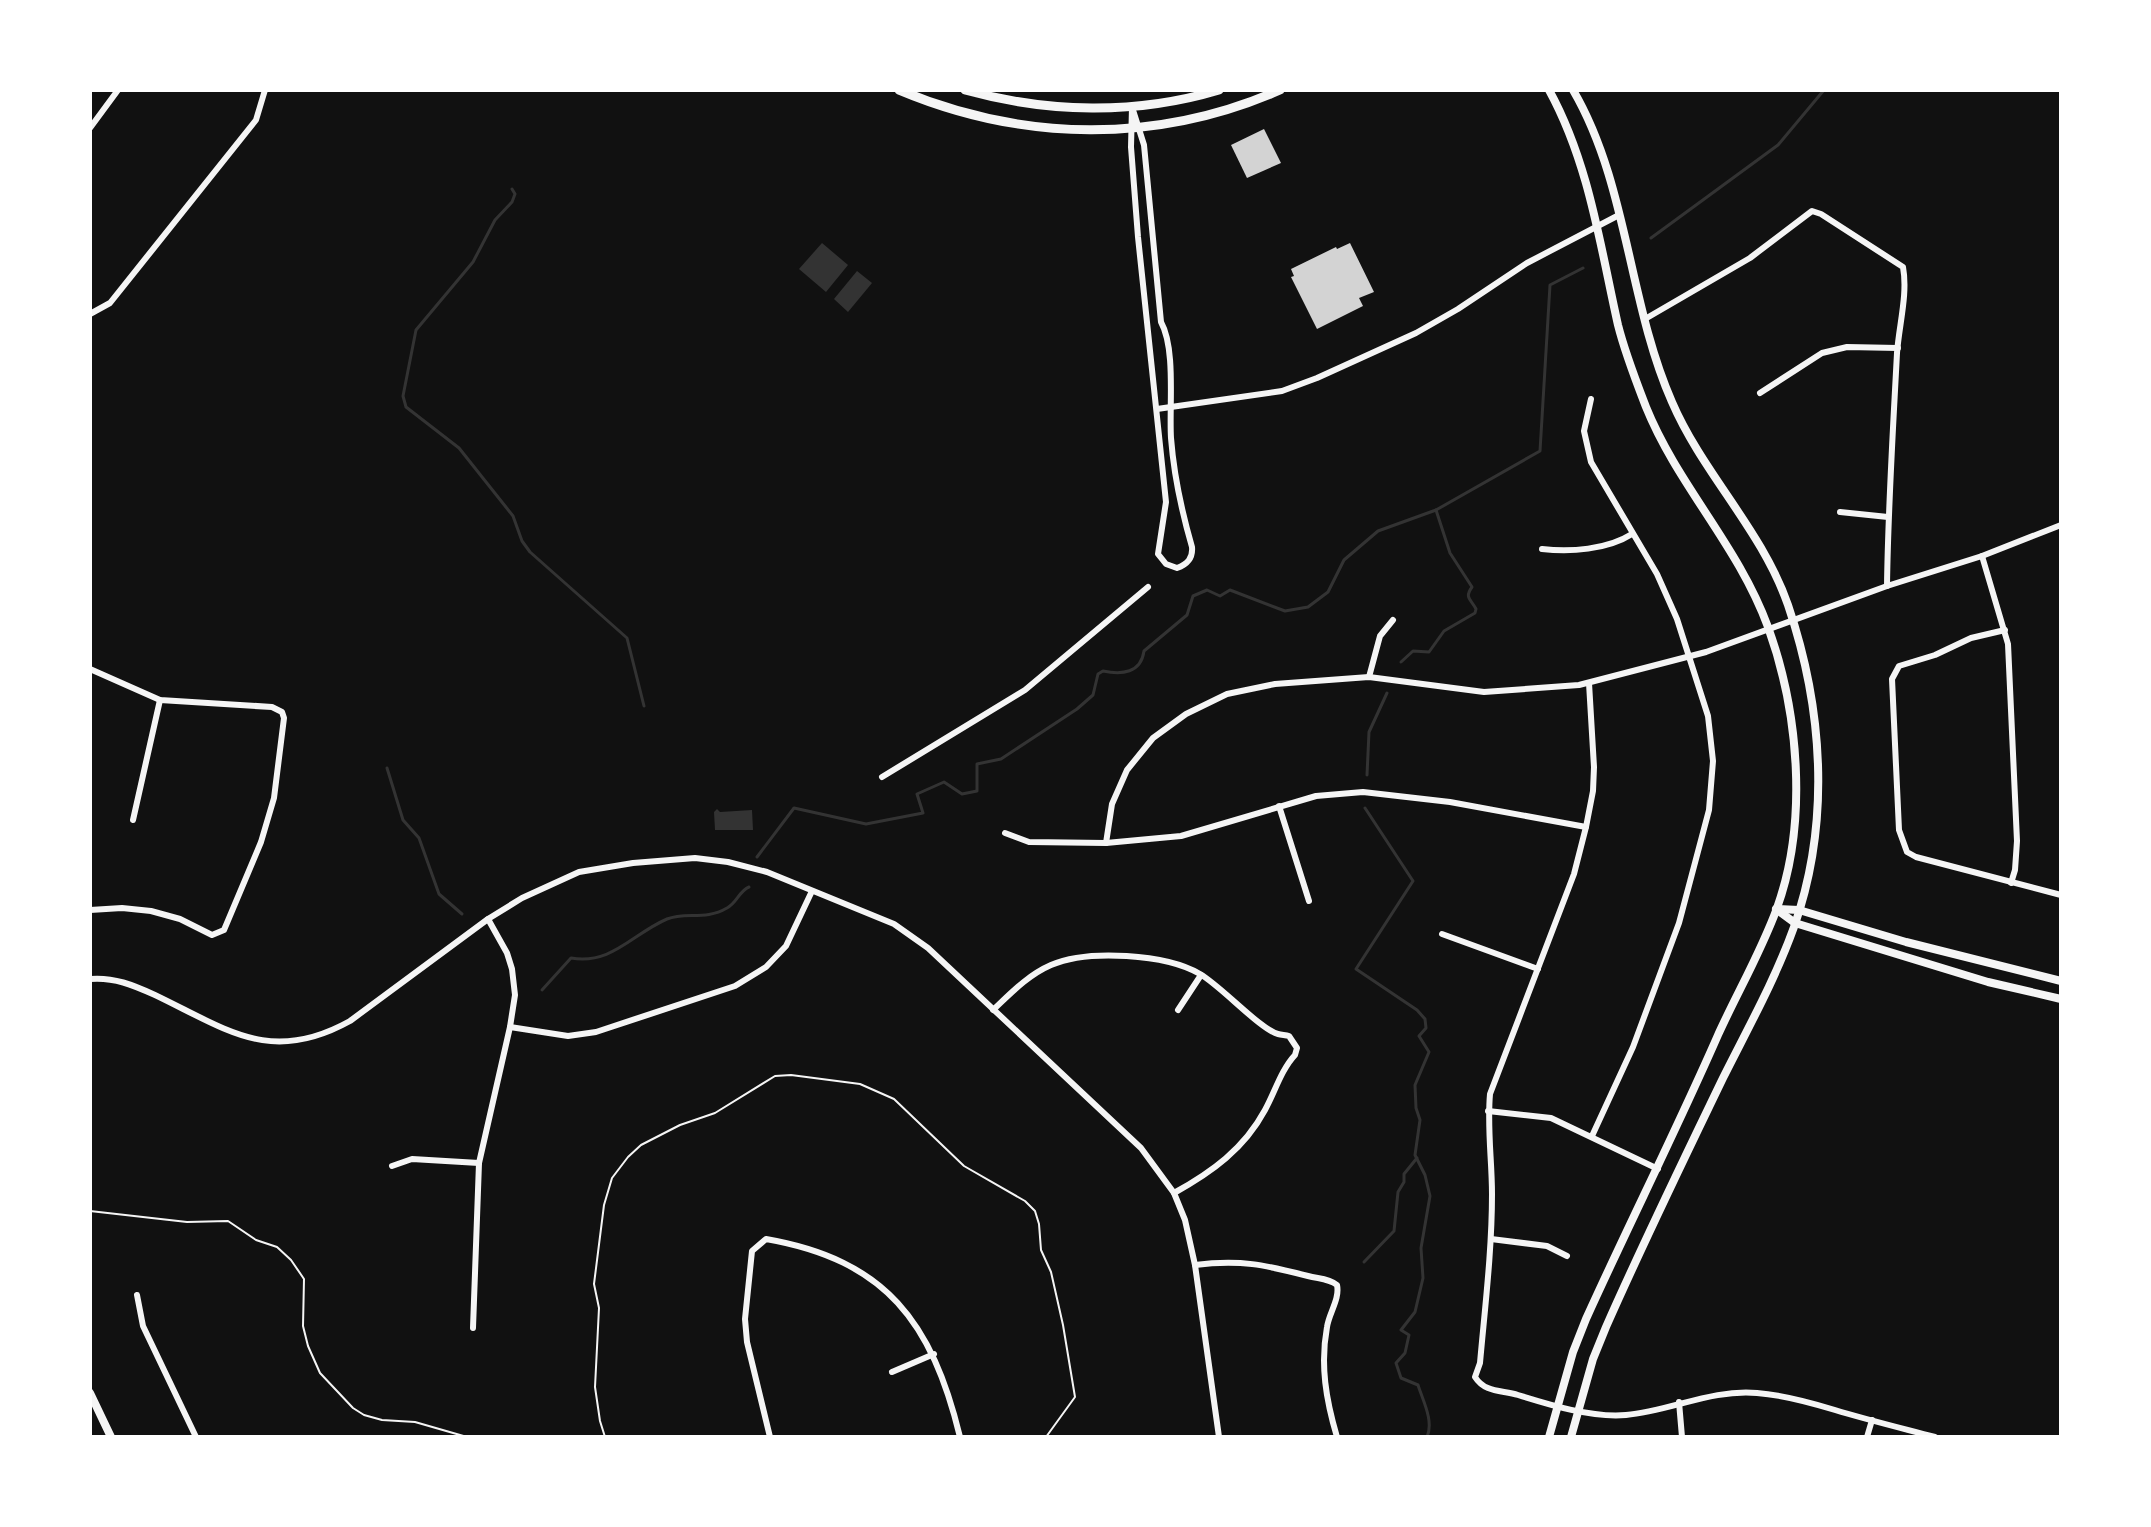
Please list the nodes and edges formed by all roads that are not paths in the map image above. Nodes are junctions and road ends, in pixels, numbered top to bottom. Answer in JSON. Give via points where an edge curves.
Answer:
{"nodes":[{"id":1,"x":118,"y":90,"type":"edge"},
{"id":2,"x":265,"y":90,"type":"edge"},
{"id":3,"x":899,"y":90,"type":"edge"},
{"id":4,"x":965,"y":90,"type":"edge"},
{"id":5,"x":1219,"y":90,"type":"edge"},
{"id":6,"x":1280,"y":90,"type":"edge"},
{"id":7,"x":1549,"y":90,"type":"edge"},
{"id":8,"x":1573,"y":90,"type":"edge"},
{"id":9,"x":1132,"y":107,"type":"junction"},
{"id":10,"x":90,"y":128,"type":"edge"},
{"id":11,"x":1135,"y":129,"type":"junction"},
{"id":12,"x":1619,"y":215,"type":"junction"},
{"id":13,"x":1598,"y":226,"type":"junction"},
{"id":14,"x":90,"y":314,"type":"edge"},
{"id":15,"x":1645,"y":319,"type":"junction"},
{"id":16,"x":1898,"y":348,"type":"junction"},
{"id":17,"x":1760,"y":393,"type":"dead end"},
{"id":18,"x":1591,"y":399,"type":"dead end"},
{"id":19,"x":1170,"y":408,"type":"junction"},
{"id":20,"x":1157,"y":409,"type":"junction"},
{"id":21,"x":1840,"y":512,"type":"dead end"},
{"id":22,"x":1888,"y":517,"type":"junction"},
{"id":23,"x":2061,"y":525,"type":"edge"},
{"id":24,"x":1632,"y":534,"type":"junction"},
{"id":25,"x":1542,"y":549,"type":"dead end"},
{"id":26,"x":1982,"y":556,"type":"junction"},
{"id":27,"x":1887,"y":586,"type":"junction"},
{"id":28,"x":1148,"y":587,"type":"dead end"},
{"id":29,"x":1393,"y":620,"type":"dead end"},
{"id":30,"x":1793,"y":621,"type":"junction"},
{"id":31,"x":1769,"y":630,"type":"junction"},
{"id":32,"x":2005,"y":630,"type":"junction"},
{"id":33,"x":1689,"y":656,"type":"junction"},
{"id":34,"x":90,"y":669,"type":"edge"},
{"id":35,"x":1369,"y":677,"type":"junction"},
{"id":36,"x":1589,"y":683,"type":"junction"},
{"id":37,"x":160,"y":700,"type":"junction"},
{"id":38,"x":882,"y":777,"type":"dead end"},
{"id":39,"x":1279,"y":806,"type":"junction"},
{"id":40,"x":133,"y":820,"type":"dead end"},
{"id":41,"x":1586,"y":827,"type":"junction"},
{"id":42,"x":1005,"y":833,"type":"dead end"},
{"id":43,"x":1106,"y":843,"type":"junction"},
{"id":44,"x":2011,"y":883,"type":"junction"},
{"id":45,"x":812,"y":891,"type":"junction"},
{"id":46,"x":2061,"y":895,"type":"edge"},
{"id":47,"x":1309,"y":901,"type":"dead end"},
{"id":48,"x":1776,"y":909,"type":"junction"},
{"id":49,"x":90,"y":910,"type":"edge"},
{"id":50,"x":1799,"y":910,"type":"junction"},
{"id":51,"x":488,"y":919,"type":"junction"},
{"id":52,"x":1795,"y":923,"type":"junction"},
{"id":53,"x":1442,"y":934,"type":"dead end"},
{"id":54,"x":1538,"y":969,"type":"junction"},
{"id":55,"x":1201,"y":975,"type":"junction"},
{"id":56,"x":90,"y":979,"type":"edge"},
{"id":57,"x":2061,"y":981,"type":"edge"},
{"id":58,"x":2061,"y":999,"type":"edge"},
{"id":59,"x":993,"y":1010,"type":"junction"},
{"id":60,"x":1178,"y":1010,"type":"dead end"},
{"id":61,"x":510,"y":1027,"type":"junction"},
{"id":62,"x":1488,"y":1111,"type":"junction"},
{"id":63,"x":1592,"y":1136,"type":"junction"},
{"id":64,"x":479,"y":1163,"type":"junction"},
{"id":65,"x":392,"y":1166,"type":"dead end"},
{"id":66,"x":1658,"y":1169,"type":"junction"},
{"id":67,"x":1174,"y":1193,"type":"junction"},
{"id":68,"x":1491,"y":1239,"type":"junction"},
{"id":69,"x":1567,"y":1256,"type":"dead end"},
{"id":70,"x":1195,"y":1265,"type":"junction"},
{"id":71,"x":137,"y":1295,"type":"dead end"},
{"id":72,"x":473,"y":1328,"type":"dead end"},
{"id":73,"x":934,"y":1354,"type":"junction"},
{"id":74,"x":892,"y":1372,"type":"dead end"},
{"id":75,"x":90,"y":1393,"type":"edge"},
{"id":76,"x":1679,"y":1402,"type":"junction"},
{"id":77,"x":1556,"y":1408,"type":"junction"},
{"id":78,"x":1578,"y":1411,"type":"junction"},
{"id":79,"x":1872,"y":1420,"type":"junction"},
{"id":80,"x":111,"y":1437,"type":"edge"},
{"id":81,"x":196,"y":1437,"type":"edge"},
{"id":82,"x":770,"y":1437,"type":"edge"},
{"id":83,"x":960,"y":1437,"type":"edge"},
{"id":84,"x":1219,"y":1437,"type":"edge"},
{"id":85,"x":1337,"y":1437,"type":"edge"},
{"id":86,"x":1549,"y":1437,"type":"edge"},
{"id":87,"x":1571,"y":1437,"type":"edge"},
{"id":88,"x":1682,"y":1437,"type":"edge"},
{"id":89,"x":1867,"y":1437,"type":"edge"},
{"id":90,"x":1935,"y":1437,"type":"edge"}],
"edges":[{"from":1,"to":10,"type":"street"},
{"from":2,"to":14,"type":"street","via":[[256,120],[110,303]]},
{"from":3,"to":11,"type":"main road","via":[[1008,123],[1081,131]]},
{"from":4,"to":9,"type":"main road","via":[[1034,105]]},
{"from":5,"to":9,"type":"main road"},
{"from":6,"to":11,"type":"main road","via":[[1221,113]]},
{"from":7,"to":13,"type":"street","via":[[1576,153]]},
{"from":8,"to":12,"type":"street","via":[[1599,144]]},
{"from":9,"to":11,"type":"street"},
{"from":11,"to":19,"type":"street","via":[[1144,145]]},
{"from":11,"to":20,"type":"street","via":[[1138,237]]},
{"from":12,"to":13,"type":"street"},
{"from":12,"to":15,"type":"street"},
{"from":13,"to":19,"type":"street","via":[[1527,263],[1458,309],[1354,362],[1282,391]]},
{"from":13,"to":31,"type":"street","via":[[1619,328],[1647,410],[1687,484],[1736,556]]},
{"from":15,"to":16,"type":"street","via":[[1750,258],[1812,211],[1903,267]]},
{"from":15,"to":30,"type":"street","via":[[1688,437],[1759,544]]},
{"from":16,"to":17,"type":"street","via":[[1847,347],[1822,353]]},
{"from":16,"to":22,"type":"street"},
{"from":18,"to":24,"type":"street","via":[[1586,446]]},
{"from":19,"to":20,"type":"street"},
{"from":19,"to":20,"type":"street","via":[[1178,499],[1193,552],[1177,568],[1158,554],[1166,502]]},
{"from":21,"to":22,"type":"street"},
{"from":22,"to":27,"type":"street"},
{"from":23,"to":26,"type":"street"},
{"from":24,"to":25,"type":"street","via":[[1566,552]]},
{"from":24,"to":33,"type":"street","via":[[1668,596]]},
{"from":26,"to":27,"type":"street"},
{"from":26,"to":32,"type":"street"},
{"from":27,"to":30,"type":"street"},
{"from":28,"to":38,"type":"street","via":[[1025,690]]},
{"from":29,"to":35,"type":"street","via":[[1380,636]]},
{"from":30,"to":31,"type":"street"},
{"from":30,"to":50,"type":"street","via":[[1813,696],[1819,768],[1814,842]]},
{"from":31,"to":33,"type":"street"},
{"from":31,"to":48,"type":"street","via":[[1788,702],[1796,798]]},
{"from":32,"to":44,"type":"street","via":[[2017,841]]},
{"from":32,"to":44,"type":"street","via":[[1899,666],[1892,679],[1899,830],[1907,852]]},
{"from":33,"to":36,"type":"street"},
{"from":33,"to":63,"type":"street","via":[[1712,739],[1709,810],[1679,923],[1633,1047]]},
{"from":34,"to":37,"type":"street"},
{"from":35,"to":36,"type":"street","via":[[1484,692]]},
{"from":35,"to":43,"type":"street","via":[[1251,687],[1186,714],[1153,738],[1127,770],[1112,804]]},
{"from":36,"to":41,"type":"street","via":[[1594,767]]},
{"from":37,"to":40,"type":"street"},
{"from":37,"to":49,"type":"street","via":[[282,712],[274,798],[261,842],[228,924],[219,934],[151,911]]},
{"from":39,"to":41,"type":"street","via":[[1316,796],[1394,794]]},
{"from":39,"to":43,"type":"street","via":[[1181,836]]},
{"from":39,"to":47,"type":"street"},
{"from":41,"to":54,"type":"street"},
{"from":42,"to":43,"type":"street","via":[[1029,842]]},
{"from":44,"to":46,"type":"street"},
{"from":45,"to":51,"type":"street","via":[[728,862],[680,858],[579,872]]},
{"from":45,"to":59,"type":"street","via":[[913,935]]},
{"from":45,"to":61,"type":"street","via":[[786,946],[766,967],[735,986],[596,1032],[568,1036]]},
{"from":48,"to":50,"type":"street"},
{"from":48,"to":52,"type":"street"},
{"from":48,"to":66,"type":"street"},
{"from":50,"to":52,"type":"street"},
{"from":50,"to":57,"type":"street"},
{"from":51,"to":56,"type":"street","via":[[350,1021],[298,1042],[246,1038],[115,979]]},
{"from":51,"to":61,"type":"street","via":[[512,969]]},
{"from":52,"to":58,"type":"street"},
{"from":52,"to":78,"type":"street","via":[[1771,985],[1606,1327]]},
{"from":53,"to":54,"type":"street"},
{"from":54,"to":62,"type":"street"},
{"from":55,"to":59,"type":"street","via":[[1149,958],[1067,961],[1030,976]]},
{"from":55,"to":60,"type":"street"},
{"from":55,"to":67,"type":"street","via":[[1257,1021],[1289,1036],[1297,1048],[1243,1143],[1219,1166]]},
{"from":59,"to":67,"type":"street","via":[[1141,1148]]},
{"from":61,"to":64,"type":"street"},
{"from":62,"to":63,"type":"street","via":[[1551,1118]]},
{"from":62,"to":68,"type":"street"},
{"from":63,"to":66,"type":"street"},
{"from":64,"to":65,"type":"street","via":[[412,1159]]},
{"from":64,"to":72,"type":"street"},
{"from":66,"to":77,"type":"street","via":[[1586,1319]]},
{"from":67,"to":70,"type":"street"},
{"from":68,"to":69,"type":"street","via":[[1547,1246]]},
{"from":68,"to":77,"type":"street","via":[[1475,1377],[1488,1389]]},
{"from":70,"to":84,"type":"street"},
{"from":70,"to":85,"type":"street","via":[[1253,1262],[1337,1285],[1323,1366]]},
{"from":71,"to":81,"type":"street","via":[[143,1326]]},
{"from":73,"to":74,"type":"street"},
{"from":73,"to":82,"type":"street","via":[[902,1307],[877,1283],[825,1254],[766,1239],[752,1251],[745,1319]]},
{"from":73,"to":83,"type":"street"},
{"from":75,"to":80,"type":"street"},
{"from":76,"to":78,"type":"street","via":[[1626,1415]]},
{"from":76,"to":79,"type":"street","via":[[1755,1392]]},
{"from":76,"to":88,"type":"street"},
{"from":77,"to":78,"type":"street"},
{"from":77,"to":86,"type":"street"},
{"from":78,"to":87,"type":"street"},
{"from":79,"to":89,"type":"street"},
{"from":79,"to":90,"type":"street"}]}
